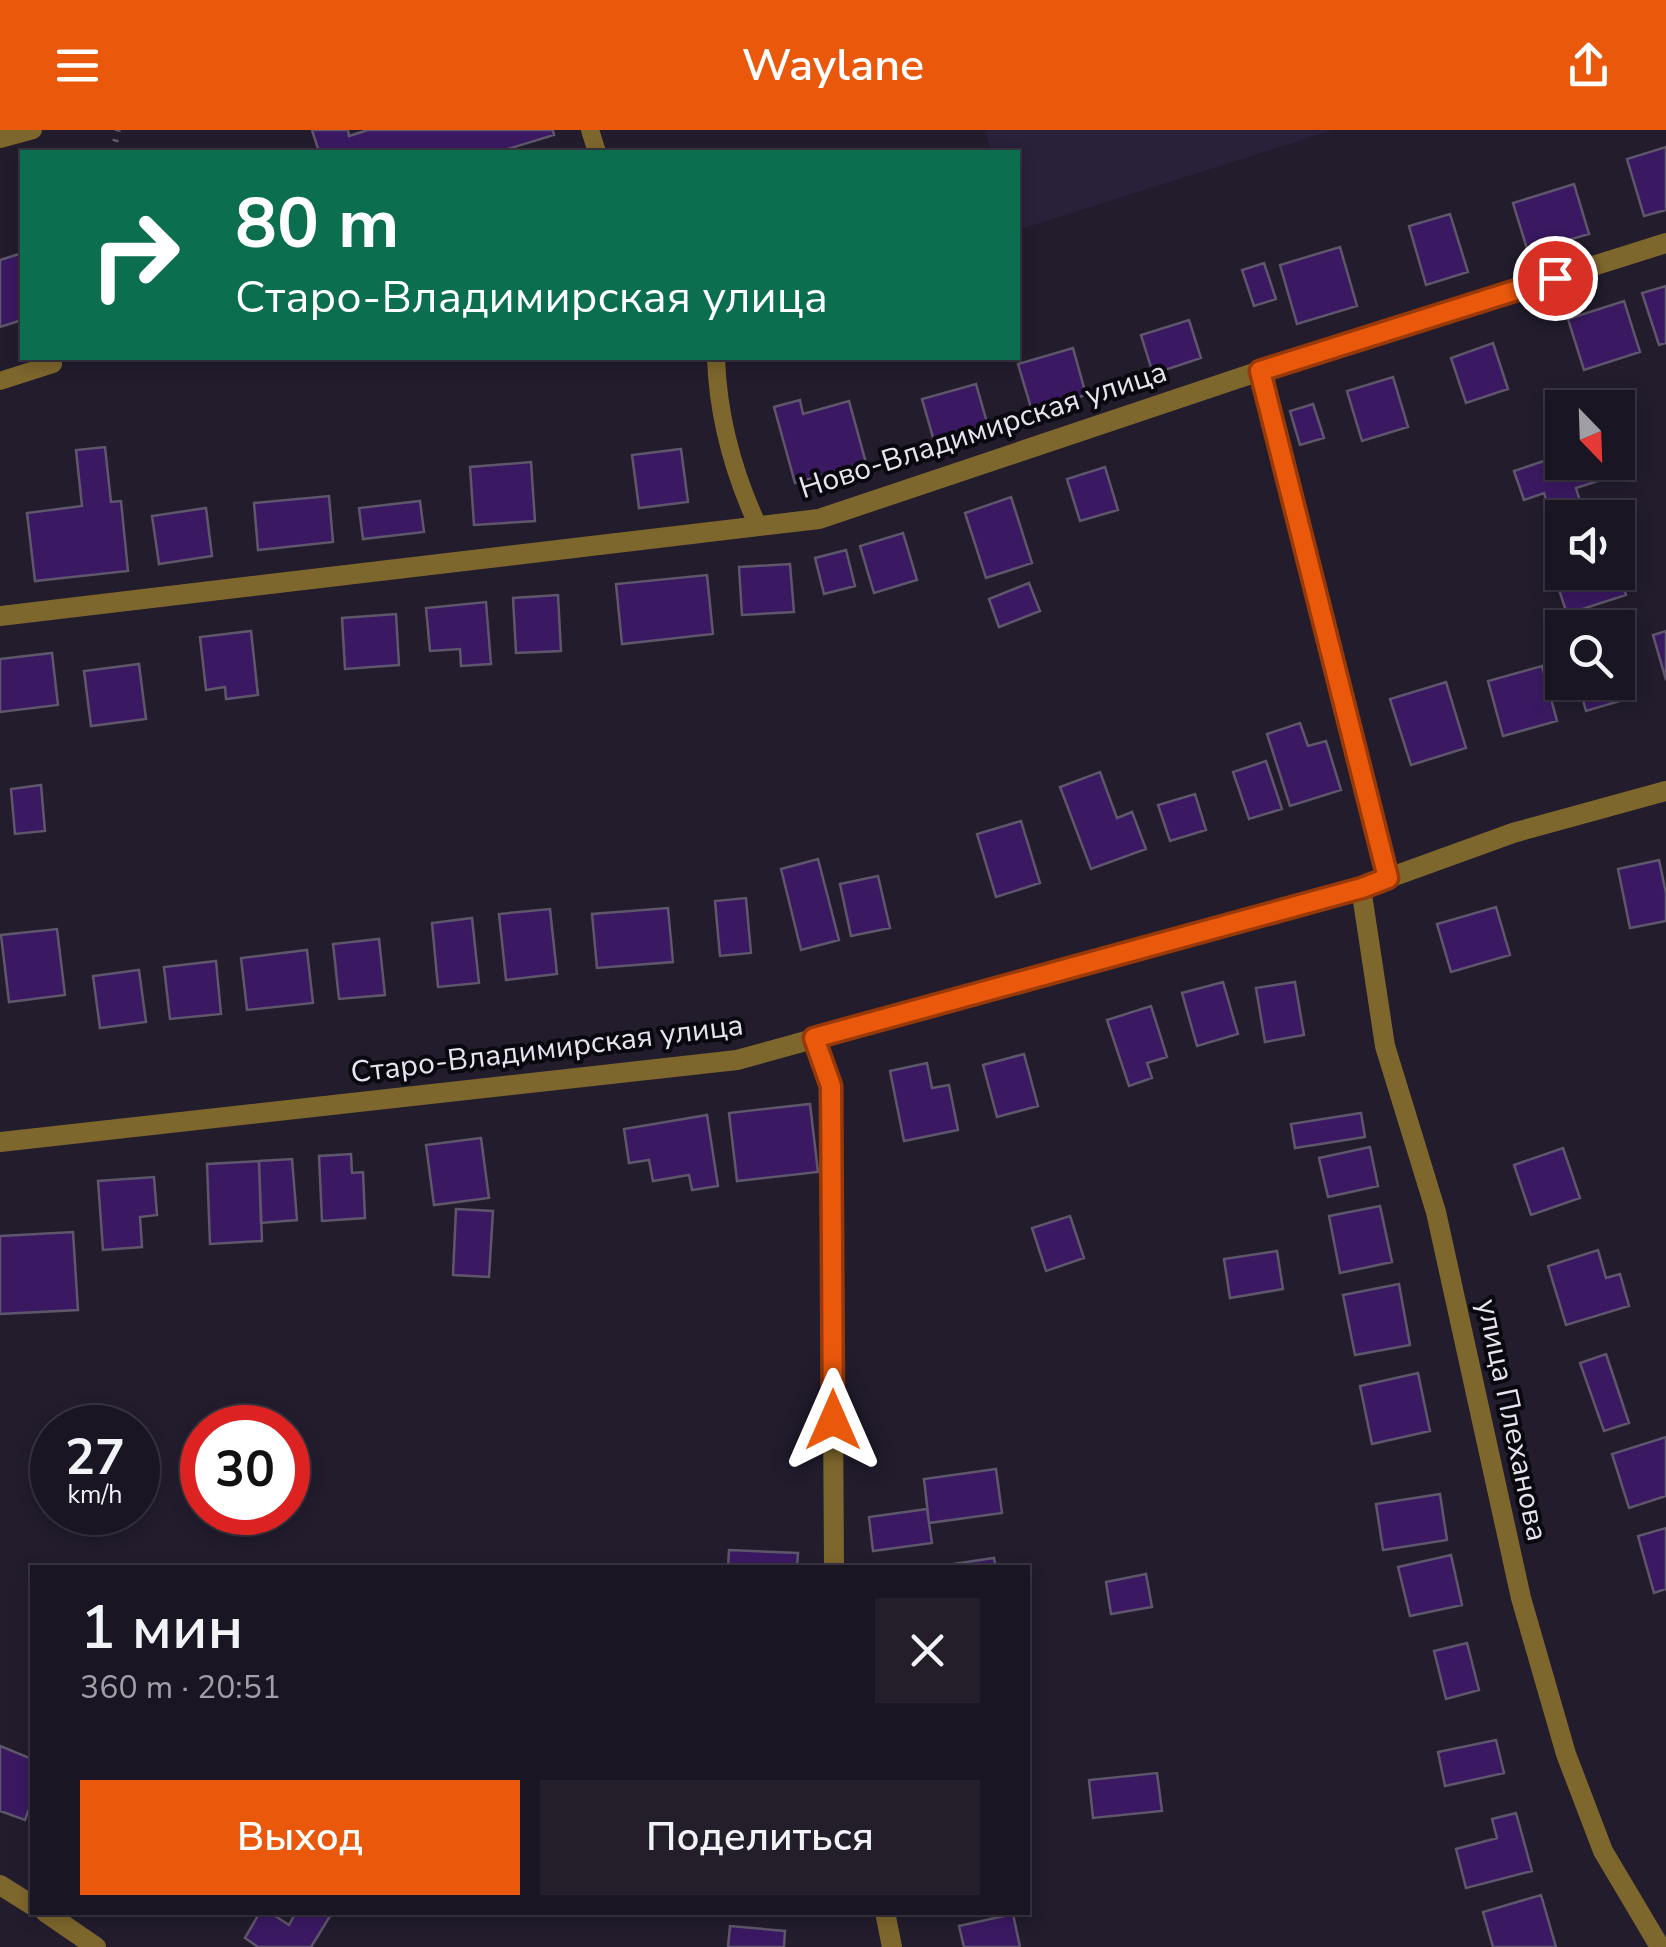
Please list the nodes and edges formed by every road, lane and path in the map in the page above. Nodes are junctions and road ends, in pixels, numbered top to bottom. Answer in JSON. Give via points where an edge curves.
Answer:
{"nodes":[{"id":1,"x":33,"y":130,"type":"edge"},
{"id":2,"x":0,"y":139,"type":"edge"},
{"id":3,"x":1666,"y":244,"type":"edge"},
{"id":4,"x":716,"y":360,"type":"edge"},
{"id":5,"x":52,"y":364,"type":"dead end"},
{"id":6,"x":1260,"y":371,"type":"junction"},
{"id":7,"x":0,"y":381,"type":"edge"},
{"id":8,"x":758,"y":526,"type":"junction"},
{"id":9,"x":0,"y":616,"type":"edge"},
{"id":10,"x":1666,"y":791,"type":"edge"},
{"id":11,"x":1388,"y":878,"type":"junction"},
{"id":12,"x":1362,"y":888,"type":"junction"},
{"id":13,"x":814,"y":1038,"type":"junction"},
{"id":14,"x":0,"y":1142,"type":"edge"},
{"id":15,"x":834,"y":1565,"type":"edge"},
{"id":16,"x":0,"y":1885,"type":"edge"},
{"id":17,"x":30,"y":1904,"type":"edge"},
{"id":18,"x":49,"y":1915,"type":"edge"},
{"id":19,"x":886,"y":1915,"type":"edge"},
{"id":20,"x":96,"y":1947,"type":"edge"},
{"id":21,"x":892,"y":1947,"type":"edge"},
{"id":22,"x":1660,"y":1947,"type":"edge"}],
"edges":[{"from":1,"to":2,"type":"lane"},
{"from":3,"to":6,"type":"street","name":"Ново-Владимирская улица"},
{"from":4,"to":8,"type":"lane","via":[[717,397],[736,479]]},
{"from":5,"to":7,"type":"lane"},
{"from":6,"to":8,"type":"street","name":"Ново-Владимирская улица","via":[[819,519]]},
{"from":6,"to":11,"type":"street"},
{"from":8,"to":9,"type":"street","name":"Ново-Владимирская улица"},
{"from":10,"to":11,"type":"street","name":"Старо-Владимирская улица","via":[[1513,833]]},
{"from":11,"to":12,"type":"street","name":"Старо-Владимирская улица"},
{"from":12,"to":13,"type":"street","name":"Старо-Владимирская улица"},
{"from":12,"to":22,"type":"street","name":"улица Плеханова","via":[[1385,1046],[1436,1212],[1521,1598],[1566,1754],[1603,1851]]},
{"from":13,"to":14,"type":"street","name":"Старо-Владимирская улица","via":[[738,1060]]},
{"from":13,"to":15,"type":"street","via":[[831,1086]]},
{"from":16,"to":17,"type":"street"},
{"from":18,"to":20,"type":"street"},
{"from":19,"to":21,"type":"street"}]}
